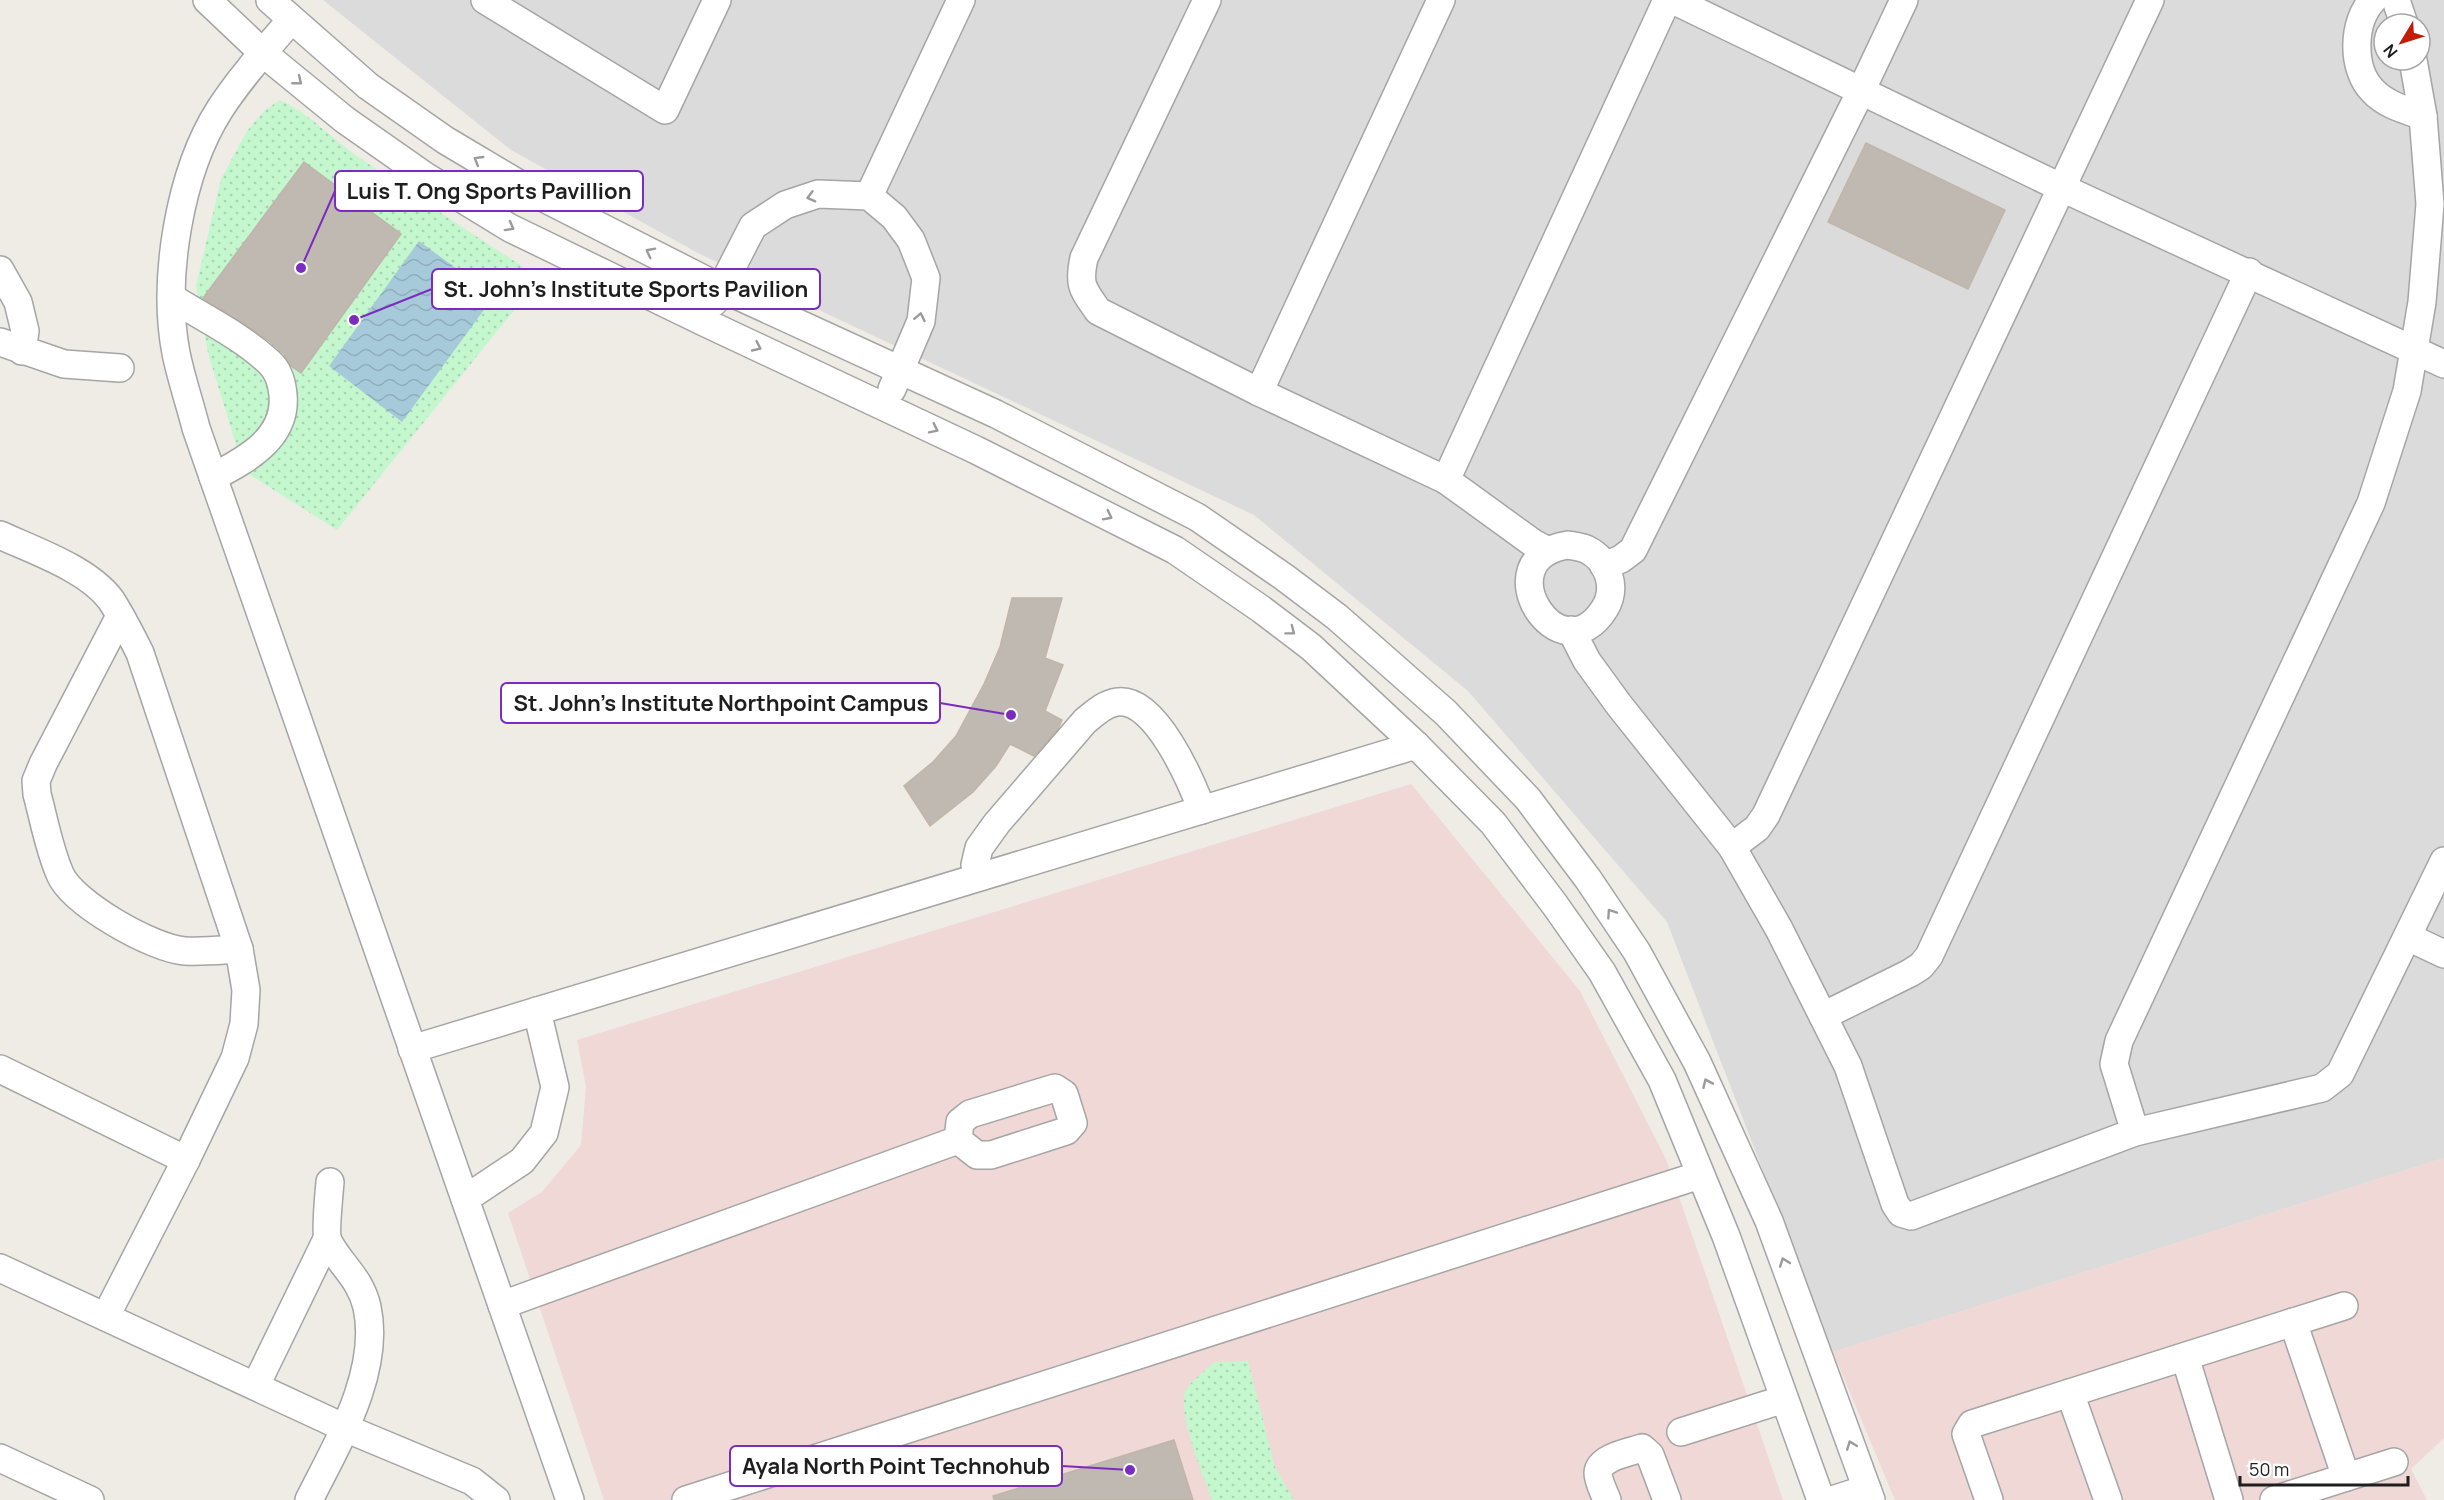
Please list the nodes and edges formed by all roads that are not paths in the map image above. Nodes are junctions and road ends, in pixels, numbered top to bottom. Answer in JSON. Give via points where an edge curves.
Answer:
{"nodes":[{"id":1,"x":207,"y":0,"type":"edge"},
{"id":2,"x":270,"y":0,"type":"edge"},
{"id":3,"x":486,"y":0,"type":"edge"},
{"id":4,"x":717,"y":0,"type":"edge"},
{"id":5,"x":961,"y":0,"type":"edge"},
{"id":6,"x":1207,"y":0,"type":"edge"},
{"id":7,"x":1441,"y":0,"type":"edge"},
{"id":8,"x":1667,"y":0,"type":"edge"},
{"id":9,"x":1673,"y":0,"type":"edge"},
{"id":10,"x":1904,"y":0,"type":"edge"},
{"id":11,"x":2150,"y":0,"type":"edge"},
{"id":12,"x":2373,"y":0,"type":"edge"},
{"id":13,"x":291,"y":20,"type":"junction"},
{"id":14,"x":263,"y":53,"type":"junction"},
{"id":15,"x":2416,"y":72,"type":"edge"},
{"id":16,"x":1861,"y":91,"type":"junction"},
{"id":17,"x":2423,"y":116,"type":"junction"},
{"id":18,"x":2060,"y":187,"type":"junction"},
{"id":19,"x":869,"y":196,"type":"junction"},
{"id":20,"x":0,"y":270,"type":"edge"},
{"id":21,"x":2248,"y":272,"type":"junction"},
{"id":22,"x":721,"y":288,"type":"junction"},
{"id":23,"x":172,"y":298,"type":"junction"},
{"id":24,"x":704,"y":322,"type":"junction"},
{"id":25,"x":11,"y":347,"type":"edge"},
{"id":26,"x":2415,"y":350,"type":"junction"},
{"id":27,"x":2444,"y":364,"type":"edge"},
{"id":28,"x":120,"y":368,"type":"dead end"},
{"id":29,"x":900,"y":372,"type":"junction"},
{"id":30,"x":1259,"y":392,"type":"junction"},
{"id":31,"x":884,"y":405,"type":"junction"},
{"id":32,"x":213,"y":477,"type":"junction"},
{"id":33,"x":1446,"y":480,"type":"junction"},
{"id":34,"x":0,"y":535,"type":"edge"},
{"id":35,"x":1548,"y":551,"type":"junction"},
{"id":36,"x":1604,"y":566,"type":"junction"},
{"id":37,"x":1284,"y":577,"type":"junction"},
{"id":38,"x":1261,"y":609,"type":"junction"},
{"id":39,"x":120,"y":616,"type":"junction"},
{"id":40,"x":1571,"y":630,"type":"junction"},
{"id":41,"x":1416,"y":745,"type":"junction"},
{"id":42,"x":1202,"y":810,"type":"junction"},
{"id":43,"x":1731,"y":847,"type":"junction"},
{"id":44,"x":2444,"y":861,"type":"edge"},
{"id":45,"x":982,"y":876,"type":"junction"},
{"id":46,"x":2408,"y":937,"type":"junction"},
{"id":47,"x":240,"y":949,"type":"junction"},
{"id":48,"x":2444,"y":954,"type":"edge"},
{"id":49,"x":537,"y":1011,"type":"junction"},
{"id":50,"x":1823,"y":1016,"type":"junction"},
{"id":51,"x":412,"y":1049,"type":"junction"},
{"id":52,"x":0,"y":1069,"type":"edge"},
{"id":53,"x":2135,"y":1132,"type":"junction"},
{"id":54,"x":958,"y":1140,"type":"dead end"},
{"id":55,"x":186,"y":1160,"type":"junction"},
{"id":56,"x":1700,"y":1175,"type":"junction"},
{"id":57,"x":330,"y":1182,"type":"dead end"},
{"id":58,"x":465,"y":1198,"type":"junction"},
{"id":59,"x":1768,"y":1221,"type":"junction"},
{"id":60,"x":1726,"y":1236,"type":"junction"},
{"id":61,"x":327,"y":1239,"type":"junction"},
{"id":62,"x":0,"y":1268,"type":"edge"},
{"id":63,"x":502,"y":1305,"type":"junction"},
{"id":64,"x":2344,"y":1306,"type":"dead end"},
{"id":65,"x":106,"y":1316,"type":"junction"},
{"id":66,"x":2293,"y":1322,"type":"junction"},
{"id":67,"x":2185,"y":1357,"type":"junction"},
{"id":68,"x":256,"y":1385,"type":"junction"},
{"id":69,"x":2070,"y":1393,"type":"junction"},
{"id":70,"x":1784,"y":1399,"type":"junction"},
{"id":71,"x":345,"y":1428,"type":"junction"},
{"id":72,"x":1681,"y":1432,"type":"dead end"},
{"id":73,"x":0,"y":1458,"type":"edge"},
{"id":74,"x":2394,"y":1461,"type":"dead end"},
{"id":75,"x":2346,"y":1477,"type":"junction"},
{"id":76,"x":473,"y":1490,"type":"edge"},
{"id":77,"x":1869,"y":1494,"type":"edge"},
{"id":78,"x":90,"y":1500,"type":"edge"},
{"id":79,"x":309,"y":1500,"type":"edge"},
{"id":80,"x":496,"y":1500,"type":"edge"},
{"id":81,"x":570,"y":1500,"type":"edge"},
{"id":82,"x":686,"y":1500,"type":"edge"},
{"id":83,"x":1607,"y":1500,"type":"edge"},
{"id":84,"x":1667,"y":1500,"type":"edge"},
{"id":85,"x":1821,"y":1500,"type":"edge"},
{"id":86,"x":1832,"y":1500,"type":"edge"},
{"id":87,"x":1989,"y":1500,"type":"edge"},
{"id":88,"x":2108,"y":1500,"type":"edge"},
{"id":89,"x":2229,"y":1500,"type":"edge"},
{"id":90,"x":2274,"y":1500,"type":"edge"}],
"edges":[{"from":1,"to":14,"type":"street"},
{"from":2,"to":13,"type":"street"},
{"from":3,"to":4,"type":"street","via":[[665,110]]},
{"from":5,"to":19,"type":"street"},
{"from":6,"to":30,"type":"street","via":[[1084,258],[1080,278],[1098,311]]},
{"from":7,"to":30,"type":"street"},
{"from":8,"to":33,"type":"street"},
{"from":9,"to":16,"type":"street"},
{"from":10,"to":16,"type":"street"},
{"from":11,"to":18,"type":"street"},
{"from":12,"to":17,"type":"street","via":[[2358,32],[2362,74],[2373,91],[2395,106]]},
{"from":13,"to":14,"type":"street"},
{"from":22,"to":13,"type":"street","one_way":true,"via":[[534,193],[445,140],[368,86]]},
{"from":14,"to":23,"type":"street","via":[[219,110],[194,163],[180,216]]},
{"from":14,"to":24,"type":"street","one_way":true,"via":[[345,120],[425,176],[510,228]]},
{"from":15,"to":17,"type":"street"},
{"from":16,"to":18,"type":"street"},
{"from":16,"to":36,"type":"street","via":[[1633,550]]},
{"from":17,"to":26,"type":"street","via":[[2430,204]]},
{"from":18,"to":21,"type":"street"},
{"from":18,"to":43,"type":"street","via":[[1766,815],[1757,828]]},
{"from":19,"to":22,"type":"street","one_way":true,"via":[[818,194],[785,205],[753,226]]},
{"from":29,"to":19,"type":"street","one_way":true,"via":[[921,321],[926,278],[911,240],[894,217]]},
{"from":20,"to":25,"type":"street","via":[[18,302],[25,331]]},
{"from":21,"to":26,"type":"street"},
{"from":21,"to":50,"type":"street","via":[[1929,957],[1910,973]]},
{"from":22,"to":24,"type":"street"},
{"from":22,"to":29,"type":"street"},
{"from":23,"to":32,"type":"street","via":[[176,352]]},
{"from":23,"to":32,"type":"street","via":[[271,363],[282,382],[284,408],[274,431],[259,450]]},
{"from":24,"to":31,"type":"street","one_way":true},
{"from":25,"to":28,"type":"street","via":[[64,364]]},
{"from":26,"to":27,"type":"street"},
{"from":26,"to":53,"type":"street","via":[[2407,391],[2371,503],[2119,1041],[2114,1064]]},
{"from":29,"to":31,"type":"street"},
{"from":29,"to":37,"type":"street","via":[[996,414],[1197,517]]},
{"from":30,"to":33,"type":"street"},
{"from":31,"to":38,"type":"street","one_way":true,"via":[[1175,550]]},
{"from":32,"to":51,"type":"street"},
{"from":33,"to":35,"type":"street"},
{"from":34,"to":39,"type":"street","via":[[89,580],[110,599]]},
{"from":35,"to":36,"type":"street","via":[[1568,545],[1586,549]]},
{"from":35,"to":40,"type":"street","via":[[1531,574],[1533,603],[1547,622]]},
{"from":36,"to":40,"type":"street","via":[[1611,581],[1609,600],[1592,622]]},
{"from":37,"to":38,"type":"street"},
{"from":59,"to":37,"type":"street","one_way":true,"via":[[1697,1062],[1637,952],[1588,879],[1527,799],[1446,713]]},
{"from":38,"to":41,"type":"street","one_way":true,"via":[[1311,647]]},
{"from":39,"to":47,"type":"street","via":[[140,653]]},
{"from":39,"to":47,"type":"street","via":[[36,781],[60,874],[80,899],[124,928],[164,946],[183,951]]},
{"from":40,"to":43,"type":"street","via":[[1587,661]]},
{"from":41,"to":42,"type":"street"},
{"from":41,"to":56,"type":"street","via":[[1493,823],[1602,972],[1662,1080]]},
{"from":42,"to":45,"type":"street"},
{"from":42,"to":45,"type":"street","via":[[1170,743],[1143,709],[1119,702],[1100,708],[1085,721],[997,823],[979,848],[975,865]]},
{"from":43,"to":50,"type":"street"},
{"from":44,"to":46,"type":"street"},
{"from":45,"to":49,"type":"street"},
{"from":46,"to":48,"type":"street"},
{"from":46,"to":53,"type":"street","via":[[2340,1074],[2322,1088]]},
{"from":47,"to":55,"type":"street","via":[[246,990],[244,1024],[235,1058]]},
{"from":49,"to":51,"type":"street"},
{"from":49,"to":58,"type":"street","via":[[555,1087],[544,1133],[522,1161]]},
{"from":50,"to":53,"type":"street","via":[[1848,1066],[1901,1213],[1911,1216]]},
{"from":51,"to":58,"type":"street"},
{"from":52,"to":55,"type":"street"},
{"from":54,"to":63,"type":"street"},
{"from":55,"to":65,"type":"street"},
{"from":56,"to":60,"type":"street"},
{"from":56,"to":82,"type":"street"},
{"from":57,"to":61,"type":"street"},
{"from":58,"to":63,"type":"street"},
{"from":59,"to":60,"type":"street"},
{"from":77,"to":59,"type":"street","one_way":true},
{"from":60,"to":70,"type":"street"},
{"from":61,"to":68,"type":"street"},
{"from":61,"to":71,"type":"street","via":[[356,1278],[367,1307],[367,1368]]},
{"from":62,"to":65,"type":"street"},
{"from":63,"to":81,"type":"street"},
{"from":64,"to":66,"type":"street"},
{"from":65,"to":68,"type":"street"},
{"from":66,"to":67,"type":"street"},
{"from":66,"to":75,"type":"street"},
{"from":67,"to":69,"type":"street"},
{"from":67,"to":89,"type":"street"},
{"from":68,"to":71,"type":"street"},
{"from":69,"to":87,"type":"street","via":[[1968,1428],[1966,1434]]},
{"from":69,"to":88,"type":"street"},
{"from":70,"to":72,"type":"street"},
{"from":70,"to":85,"type":"street"},
{"from":71,"to":76,"type":"street"},
{"from":71,"to":79,"type":"street"},
{"from":73,"to":78,"type":"street"},
{"from":74,"to":75,"type":"street"},
{"from":75,"to":90,"type":"street"},
{"from":76,"to":80,"type":"street"},
{"from":77,"to":86,"type":"street"},
{"from":83,"to":84,"type":"street","via":[[1598,1474],[1600,1466],[1642,1448],[1650,1455]]}]}
